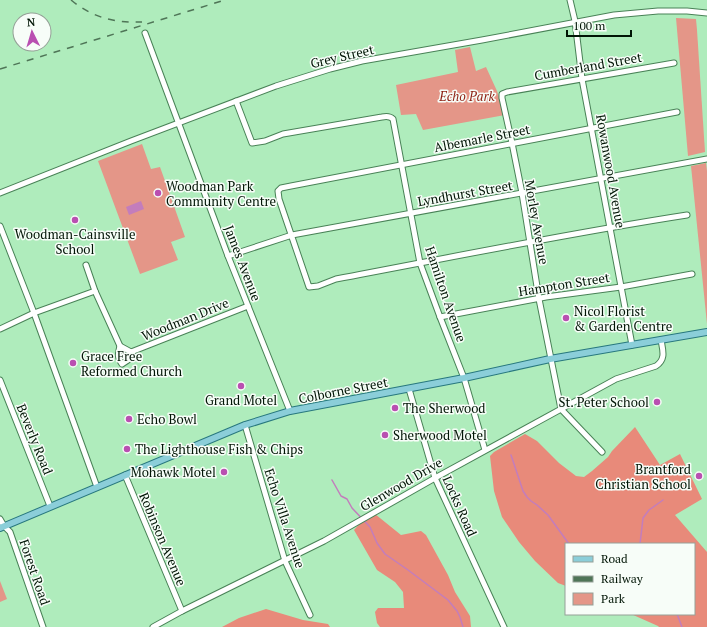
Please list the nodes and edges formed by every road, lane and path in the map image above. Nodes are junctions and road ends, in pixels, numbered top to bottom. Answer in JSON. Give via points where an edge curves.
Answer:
{"nodes":[{"id":1,"x":570,"y":0,"type":"edge"},
{"id":2,"x":707,"y":13,"type":"edge"},
{"id":3,"x":575,"y":22,"type":"junction"},
{"id":4,"x":145,"y":33,"type":"dead end"},
{"id":5,"x":674,"y":63,"type":"dead end"},
{"id":6,"x":582,"y":78,"type":"junction"},
{"id":7,"x":507,"y":92,"type":"joint"},
{"id":8,"x":236,"y":101,"type":"junction"},
{"id":9,"x":677,"y":112,"type":"dead end"},
{"id":10,"x":179,"y":123,"type":"junction"},
{"id":11,"x":592,"y":129,"type":"junction"},
{"id":12,"x":512,"y":143,"type":"junction"},
{"id":13,"x":707,"y":159,"type":"edge"},
{"id":14,"x":402,"y":164,"type":"junction"},
{"id":15,"x":601,"y":179,"type":"junction"},
{"id":16,"x":0,"y":193,"type":"edge"},
{"id":17,"x":522,"y":193,"type":"junction"},
{"id":18,"x":411,"y":214,"type":"junction"},
{"id":19,"x":687,"y":215,"type":"dead end"},
{"id":20,"x":0,"y":226,"type":"edge"},
{"id":21,"x":610,"y":227,"type":"junction"},
{"id":22,"x":292,"y":235,"type":"junction"},
{"id":23,"x":530,"y":241,"type":"junction"},
{"id":24,"x":228,"y":256,"type":"junction"},
{"id":25,"x":420,"y":263,"type":"junction"},
{"id":26,"x":86,"y":265,"type":"dead end"},
{"id":27,"x":692,"y":274,"type":"dead end"},
{"id":28,"x":621,"y":287,"type":"junction"},
{"id":29,"x":95,"y":291,"type":"junction"},
{"id":30,"x":539,"y":299,"type":"junction"},
{"id":31,"x":248,"y":306,"type":"junction"},
{"id":32,"x":34,"y":314,"type":"junction"},
{"id":33,"x":440,"y":317,"type":"junction"},
{"id":34,"x":0,"y":329,"type":"edge"},
{"id":35,"x":707,"y":332,"type":"edge"},
{"id":36,"x":661,"y":340,"type":"junction"},
{"id":37,"x":632,"y":345,"type":"junction"},
{"id":38,"x":120,"y":346,"type":"junction"},
{"id":39,"x":131,"y":352,"type":"junction"},
{"id":40,"x":550,"y":359,"type":"junction"},
{"id":41,"x":464,"y":378,"type":"junction"},
{"id":42,"x":0,"y":380,"type":"edge"},
{"id":43,"x":409,"y":389,"type":"junction"},
{"id":44,"x":561,"y":409,"type":"junction"},
{"id":45,"x":290,"y":411,"type":"junction"},
{"id":46,"x":245,"y":425,"type":"junction"},
{"id":47,"x":485,"y":450,"type":"junction"},
{"id":48,"x":602,"y":452,"type":"dead end"},
{"id":49,"x":125,"y":475,"type":"junction"},
{"id":50,"x":435,"y":478,"type":"junction"},
{"id":51,"x":97,"y":487,"type":"junction"},
{"id":52,"x":50,"y":506,"type":"junction"},
{"id":53,"x":0,"y":519,"type":"edge"},
{"id":54,"x":2,"y":527,"type":"edge"},
{"id":55,"x":285,"y":560,"type":"junction"},
{"id":56,"x":182,"y":611,"type":"junction"},
{"id":57,"x":310,"y":615,"type":"dead end"},
{"id":58,"x":43,"y":627,"type":"edge"},
{"id":59,"x":153,"y":627,"type":"edge"},
{"id":60,"x":504,"y":627,"type":"edge"}],
"edges":[{"from":1,"to":3,"type":"street","name":"Rowanwood Avenue"},
{"from":2,"to":3,"type":"street","name":"Grey Street","via":[[642,11]]},
{"from":3,"to":6,"type":"street","name":"Rowanwood Avenue"},
{"from":3,"to":8,"type":"street","name":"Grey Street","via":[[349,64],[298,78]]},
{"from":4,"to":10,"type":"street","name":"James Avenue"},
{"from":5,"to":6,"type":"street","name":"Cumberland Street"},
{"from":6,"to":7,"type":"street","name":"Cumberland Street"},
{"from":6,"to":11,"type":"street","name":"Rowanwood Avenue"},
{"from":7,"to":12,"type":"street","name":"Morley Avenue","via":[[502,94],[502,98]]},
{"from":8,"to":10,"type":"street","name":"Grey Street"},
{"from":8,"to":14,"type":"street","name":"Hamilton Avenue","via":[[252,143],[283,134],[382,117],[392,118]]},
{"from":9,"to":11,"type":"street","name":"Albemarle Street"},
{"from":10,"to":16,"type":"street","name":"Grey Street"},
{"from":10,"to":24,"type":"street","name":"James Avenue"},
{"from":11,"to":12,"type":"street","name":"Albemarle Street"},
{"from":11,"to":15,"type":"street","name":"Rowanwood Avenue"},
{"from":12,"to":14,"type":"street","name":"Albemarle Street"},
{"from":12,"to":17,"type":"street","name":"Morley Avenue"},
{"from":13,"to":15,"type":"street","name":"Lyndhurst Street"},
{"from":14,"to":18,"type":"street","name":"Hamilton Avenue"},
{"from":14,"to":22,"type":"street","name":"Albemarle Street","via":[[281,188],[278,191],[279,199]]},
{"from":15,"to":17,"type":"street","name":"Lyndhurst Street"},
{"from":15,"to":21,"type":"street","name":"Rowanwood Avenue"},
{"from":17,"to":18,"type":"street","name":"Lyndhurst Street"},
{"from":17,"to":23,"type":"street","name":"Morley Avenue"},
{"from":18,"to":22,"type":"street","name":"Lyndhurst Street"},
{"from":18,"to":25,"type":"street","name":"Hamilton Avenue"},
{"from":19,"to":21,"type":"street"},
{"from":20,"to":32,"type":"street"},
{"from":21,"to":23,"type":"street"},
{"from":21,"to":28,"type":"street","name":"Rowanwood Avenue"},
{"from":22,"to":24,"type":"street","name":"Lyndhurst Street"},
{"from":22,"to":25,"type":"street","via":[[308,287]]},
{"from":23,"to":25,"type":"street"},
{"from":23,"to":30,"type":"street","name":"Morley Avenue"},
{"from":24,"to":31,"type":"street","name":"James Avenue"},
{"from":25,"to":33,"type":"street","name":"Hamilton Avenue"},
{"from":26,"to":29,"type":"street","name":"Woodman Drive"},
{"from":27,"to":28,"type":"street","name":"Hampton Street"},
{"from":28,"to":30,"type":"street","name":"Hampton Street"},
{"from":28,"to":37,"type":"street","name":"Rowanwood Avenue"},
{"from":29,"to":32,"type":"street"},
{"from":29,"to":38,"type":"street","name":"Woodman Drive"},
{"from":30,"to":33,"type":"street","name":"Hampton Street"},
{"from":30,"to":40,"type":"street","name":"Morley Avenue"},
{"from":31,"to":39,"type":"street","name":"Woodman Drive"},
{"from":31,"to":45,"type":"street","name":"James Avenue"},
{"from":32,"to":34,"type":"street"},
{"from":32,"to":51,"type":"street"},
{"from":33,"to":41,"type":"street","name":"Hamilton Avenue"},
{"from":35,"to":36,"type":"main road","name":"Colborne Street"},
{"from":36,"to":37,"type":"main road","name":"Colborne Street"},
{"from":36,"to":44,"type":"street","name":"Glenwood Drive","via":[[663,352],[660,364],[616,379]]},
{"from":37,"to":40,"type":"main road","name":"Colborne Street"},
{"from":38,"to":39,"type":"street","name":"Woodman Drive"},
{"from":38,"to":39,"type":"street","name":"Woodman Drive","via":[[118,354],[122,364],[128,360]]},
{"from":40,"to":41,"type":"main road","name":"Colborne Street"},
{"from":40,"to":44,"type":"street","name":"Morley Avenue"},
{"from":41,"to":43,"type":"main road","name":"Colborne Street"},
{"from":41,"to":47,"type":"street","name":"Hamilton Avenue"},
{"from":42,"to":52,"type":"street","name":"Beverly Road"},
{"from":43,"to":45,"type":"main road","name":"Colborne Street"},
{"from":43,"to":50,"type":"street","name":"Locks Road"},
{"from":44,"to":47,"type":"street","name":"Glenwood Drive"},
{"from":44,"to":48,"type":"street"},
{"from":45,"to":46,"type":"main road","name":"Colborne Street"},
{"from":46,"to":49,"type":"main road","name":"Colborne Street"},
{"from":46,"to":55,"type":"street","name":"Echo Villa Avenue"},
{"from":47,"to":50,"type":"street","name":"Glenwood Drive"},
{"from":49,"to":51,"type":"main road","name":"Colborne Street"},
{"from":49,"to":56,"type":"street","name":"Robinson Avenue"},
{"from":50,"to":55,"type":"street","name":"Glenwood Drive","via":[[324,541]]},
{"from":50,"to":60,"type":"street","name":"Locks Road"},
{"from":51,"to":52,"type":"main road","name":"Colborne Street"},
{"from":52,"to":54,"type":"main road","name":"Colborne Street"},
{"from":53,"to":54,"type":"street","name":"Forest Road"},
{"from":54,"to":58,"type":"street","name":"Forest Road","via":[[10,532]]},
{"from":55,"to":56,"type":"street","name":"Glenwood Drive"},
{"from":55,"to":57,"type":"street","name":"Echo Villa Avenue"},
{"from":56,"to":59,"type":"street","name":"Glenwood Drive"}]}
